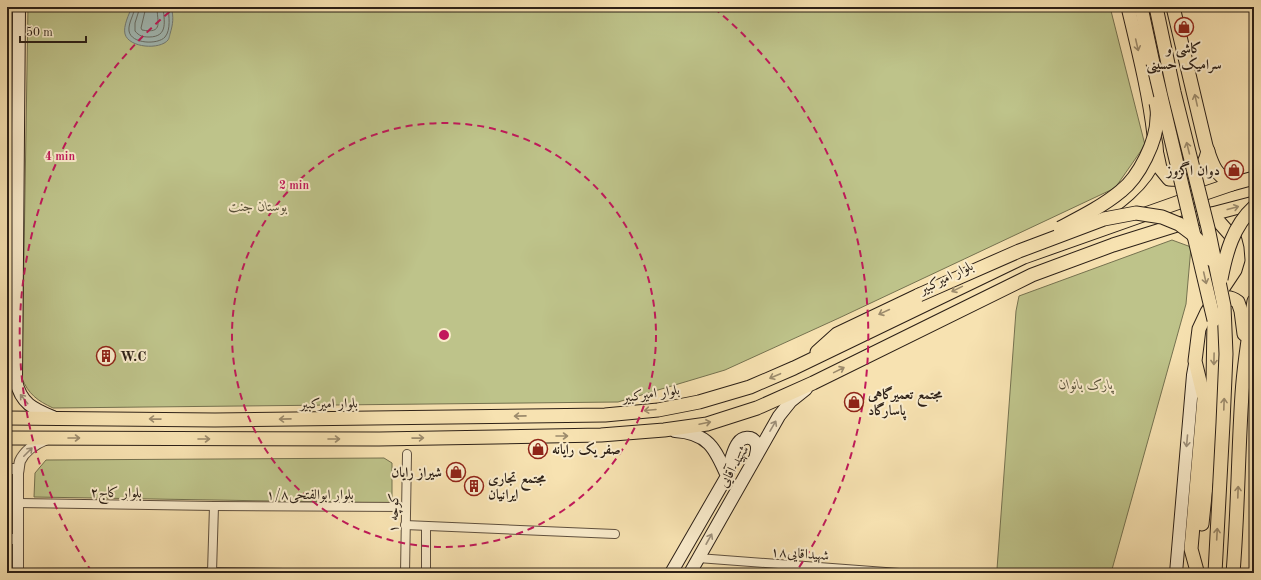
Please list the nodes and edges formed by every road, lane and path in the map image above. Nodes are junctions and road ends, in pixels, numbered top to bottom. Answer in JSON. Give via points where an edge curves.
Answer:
{"nodes":[{"id":1,"x":19,"y":7,"type":"edge"},
{"id":2,"x":1128,"y":7,"type":"edge"},
{"id":3,"x":1141,"y":7,"type":"edge"},
{"id":4,"x":1156,"y":7,"type":"edge"},
{"id":5,"x":1173,"y":7,"type":"edge"},
{"id":6,"x":1153,"y":63,"type":"junction"},
{"id":7,"x":1208,"y":151,"type":"junction"},
{"id":8,"x":1157,"y":154,"type":"junction"},
{"id":9,"x":1254,"y":178,"type":"edge"},
{"id":10,"x":1232,"y":184,"type":"junction"},
{"id":11,"x":1254,"y":203,"type":"edge"},
{"id":12,"x":1254,"y":207,"type":"edge"},
{"id":13,"x":1212,"y":214,"type":"junction"},
{"id":14,"x":1025,"y":252,"type":"junction"},
{"id":15,"x":1219,"y":282,"type":"junction"},
{"id":16,"x":1254,"y":301,"type":"edge"},
{"id":17,"x":1211,"y":316,"type":"junction"},
{"id":18,"x":1246,"y":356,"type":"junction"},
{"id":19,"x":810,"y":360,"type":"junction"},
{"id":20,"x":1196,"y":361,"type":"junction"},
{"id":21,"x":16,"y":367,"type":"junction"},
{"id":22,"x":7,"y":377,"type":"edge"},
{"id":23,"x":813,"y":383,"type":"junction"},
{"id":24,"x":53,"y":417,"type":"junction"},
{"id":25,"x":7,"y":418,"type":"edge"},
{"id":26,"x":380,"y":418,"type":"junction"},
{"id":27,"x":664,"y":430,"type":"junction"},
{"id":28,"x":7,"y":438,"type":"edge"},
{"id":29,"x":49,"y":438,"type":"junction"},
{"id":30,"x":379,"y":439,"type":"junction"},
{"id":31,"x":407,"y":454,"type":"dead end"},
{"id":32,"x":756,"y":456,"type":"junction"},
{"id":33,"x":7,"y":469,"type":"edge"},
{"id":34,"x":18,"y":473,"type":"junction"},
{"id":35,"x":727,"y":476,"type":"junction"},
{"id":36,"x":19,"y":503,"type":"junction"},
{"id":37,"x":214,"y":506,"type":"junction"},
{"id":38,"x":406,"y":507,"type":"junction"},
{"id":39,"x":405,"y":525,"type":"junction"},
{"id":40,"x":426,"y":526,"type":"junction"},
{"id":41,"x":615,"y":534,"type":"dead end"},
{"id":42,"x":12,"y":539,"type":"edge"},
{"id":43,"x":698,"y":558,"type":"junction"},
{"id":44,"x":191,"y":572,"type":"edge"},
{"id":45,"x":212,"y":572,"type":"junction"},
{"id":46,"x":1197,"y":572,"type":"edge"},
{"id":47,"x":18,"y":573,"type":"edge"},
{"id":48,"x":228,"y":573,"type":"edge"},
{"id":49,"x":284,"y":573,"type":"edge"},
{"id":50,"x":404,"y":573,"type":"edge"},
{"id":51,"x":426,"y":573,"type":"edge"},
{"id":52,"x":671,"y":573,"type":"edge"},
{"id":53,"x":690,"y":573,"type":"edge"},
{"id":54,"x":899,"y":573,"type":"edge"},
{"id":55,"x":1176,"y":573,"type":"edge"},
{"id":56,"x":1214,"y":573,"type":"edge"},
{"id":57,"x":1233,"y":573,"type":"edge"}],
"edges":[{"from":1,"to":21,"type":"main road"},
{"from":2,"to":8,"type":"main road","one_way":true,"via":[[1151,104]]},
{"from":3,"to":6,"type":"main road"},
{"from":15,"to":4,"type":"main road","one_way":true,"bridge":true},
{"from":7,"to":5,"type":"main road","one_way":true},
{"from":6,"to":14,"type":"main road","bridge":true,"via":[[1158,119],[1152,145],[1140,168],[1122,190],[1099,207]]},
{"from":6,"to":17,"type":"main road","one_way":true,"bridge":true},
{"from":7,"to":8,"type":"main road","via":[[1200,170],[1180,180],[1169,179],[1160,168]]},
{"from":7,"to":10,"type":"main road","via":[[1213,166],[1221,177]]},
{"from":8,"to":14,"type":"main road","via":[[1149,170],[1120,202],[1103,214]]},
{"from":9,"to":10,"type":"main road","name":"بلوار امیرکبیر"},
{"from":10,"to":14,"type":"main road","name":"بلوار امیرکبیر"},
{"from":13,"to":11,"type":"main road","one_way":true},
{"from":12,"to":17,"type":"main road","bridge":true,"via":[[1239,226],[1229,245]]},
{"from":13,"to":17,"type":"main road","via":[[1234,240],[1238,260]]},
{"from":23,"to":13,"type":"main road","one_way":true,"via":[[1032,275],[1113,245]]},
{"from":14,"to":15,"type":"main road","bridge":true,"via":[[1104,219],[1136,212],[1162,217],[1179,224],[1191,233],[1209,256]]},
{"from":14,"to":19,"type":"main road","name":"بلوار امیرکبیر","one_way":true},
{"from":14,"to":19,"type":"main road","one_way":true,"bridge":true,"via":[[919,295],[837,334]]},
{"from":56,"to":15,"type":"main road","one_way":true,"bridge":true,"via":[[1226,354],[1224,306]]},
{"from":16,"to":18,"type":"main road"},
{"from":17,"to":18,"type":"main road","via":[[1216,302],[1232,298],[1238,302]]},
{"from":17,"to":20,"type":"main road","via":[[1199,328]]},
{"from":17,"to":46,"type":"main road","one_way":true,"via":[[1213,382],[1210,449]]},
{"from":57,"to":18,"type":"main road","one_way":true},
{"from":19,"to":26,"type":"main road","name":"بلوار امیرکبیر","one_way":true,"via":[[750,387],[699,402],[658,410],[605,415]]},
{"from":20,"to":46,"type":"main road","via":[[1204,398],[1191,549]]},
{"from":20,"to":55,"type":"main road","one_way":true},
{"from":21,"to":22,"type":"main road","via":[[14,374]]},
{"from":24,"to":21,"type":"main road","one_way":true,"via":[[33,408],[23,399],[18,391]]},
{"from":27,"to":23,"type":"main road","one_way":true,"via":[[707,424],[757,408]]},
{"from":32,"to":23,"type":"main road","name":"شهید آقایی","one_way":true,"via":[[779,416],[791,401]]},
{"from":24,"to":25,"type":"main road","name":"بلوار امیرکبیر"},
{"from":26,"to":24,"type":"main road","name":"بلوار امیرکبیر","one_way":true,"via":[[215,420]]},
{"from":26,"to":30,"type":"main road"},
{"from":30,"to":27,"type":"main road","one_way":true,"via":[[601,435]]},
{"from":27,"to":35,"type":"main road","name":"شهید آقایی","via":[[689,432],[703,438],[718,456]]},
{"from":28,"to":29,"type":"main road"},
{"from":29,"to":30,"type":"main road","one_way":true},
{"from":34,"to":29,"type":"street","one_way":true,"via":[[20,461],[25,453]]},
{"from":31,"to":38,"type":"street","name":"کوچه ۱"},
{"from":32,"to":35,"type":"main road","via":[[756,443],[747,437],[741,439]]},
{"from":43,"to":32,"type":"main road","name":"شهید آقایی","one_way":true},
{"from":33,"to":34,"type":"street","via":[[17,470]]},
{"from":34,"to":36,"type":"street"},
{"from":35,"to":52,"type":"main road","name":"شهید آقایی"},
{"from":36,"to":37,"type":"street","name":"بلوار کاج۲"},
{"from":36,"to":42,"type":"street"},
{"from":37,"to":38,"type":"street","name":"بلوار ابوالفتحی۱/۸"},
{"from":37,"to":45,"type":"street"},
{"from":38,"to":39,"type":"street","name":"کوچه ۱"},
{"from":39,"to":40,"type":"street"},
{"from":39,"to":50,"type":"street","name":"کوچه ۱"},
{"from":40,"to":41,"type":"street"},
{"from":40,"to":51,"type":"street"},
{"from":42,"to":47,"type":"street"},
{"from":43,"to":53,"type":"main road","name":"شهید آقایی"},
{"from":43,"to":54,"type":"street","name":"شهیداقایی۱۸"},
{"from":44,"to":45,"type":"street"},
{"from":44,"to":47,"type":"street"},
{"from":45,"to":48,"type":"street"},
{"from":48,"to":49,"type":"street"}]}
